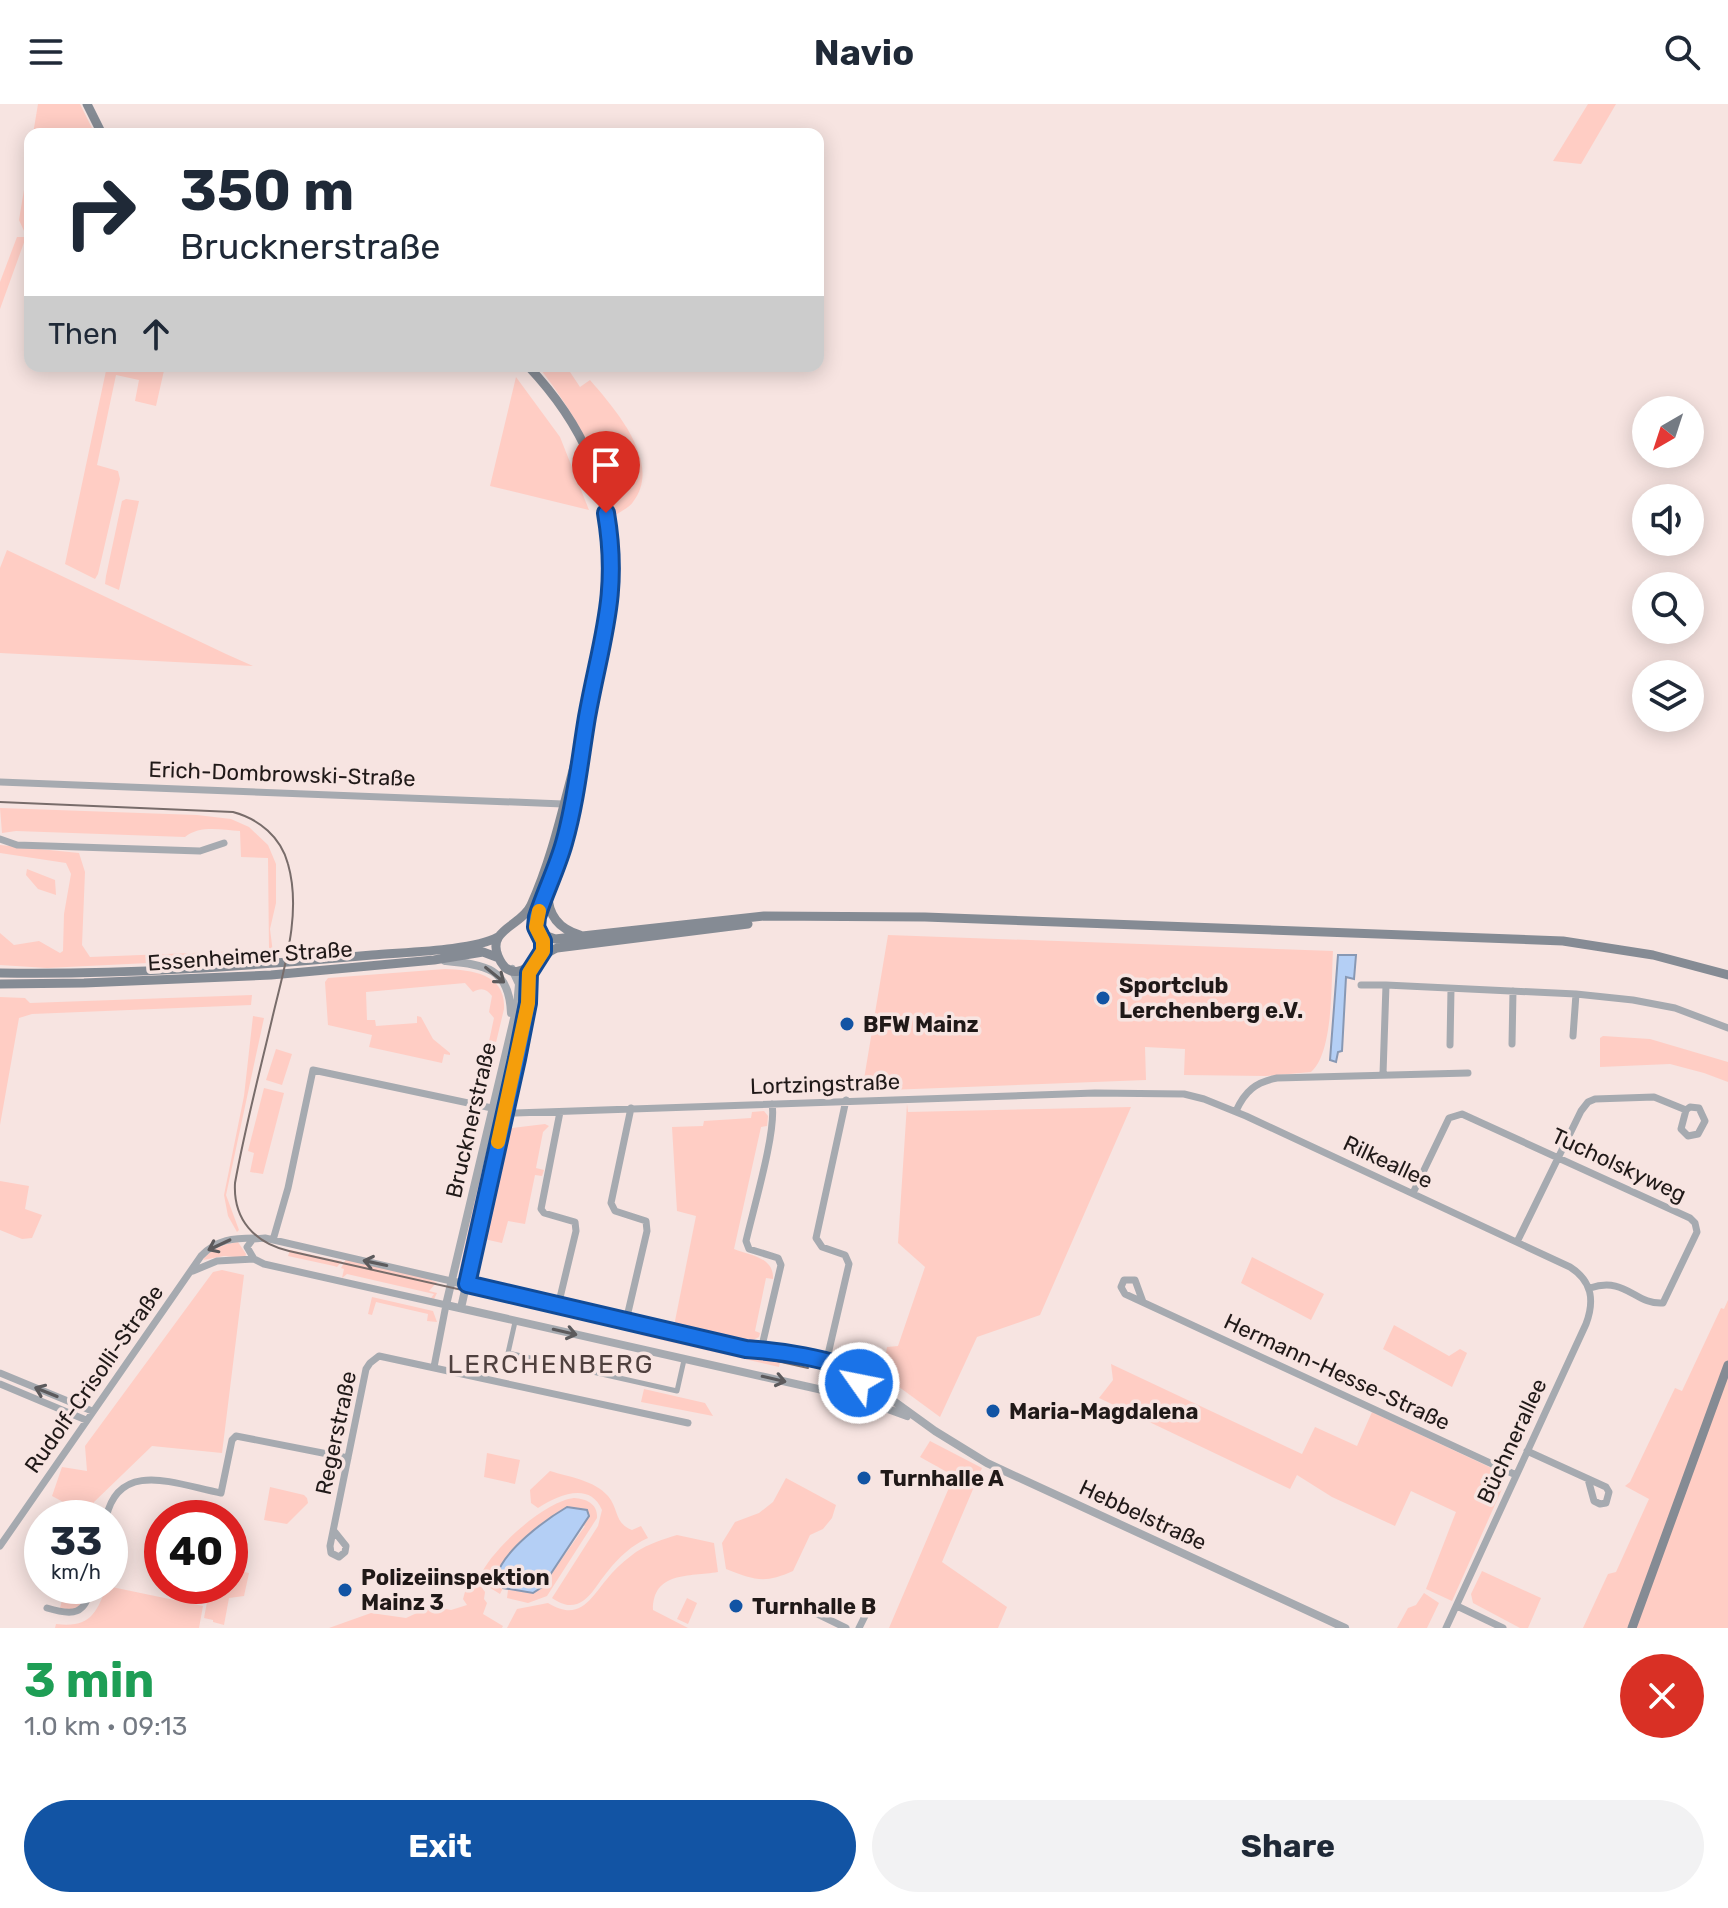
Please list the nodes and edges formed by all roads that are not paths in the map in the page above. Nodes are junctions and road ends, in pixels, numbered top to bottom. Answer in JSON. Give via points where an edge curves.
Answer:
{"nodes":[{"id":1,"x":87,"y":104,"type":"edge"},
{"id":2,"x":99,"y":128,"type":"edge"},
{"id":3,"x":533,"y":372,"type":"edge"},
{"id":4,"x":587,"y":717,"type":"junction"},
{"id":5,"x":0,"y":782,"type":"edge"},
{"id":6,"x":563,"y":804,"type":"junction"},
{"id":7,"x":0,"y":839,"type":"edge"},
{"id":8,"x":224,"y":843,"type":"dead end"},
{"id":9,"x":547,"y":891,"type":"junction"},
{"id":10,"x":809,"y":916,"type":"junction"},
{"id":11,"x":516,"y":924,"type":"junction"},
{"id":12,"x":538,"y":932,"type":"junction"},
{"id":13,"x":586,"y":936,"type":"junction"},
{"id":14,"x":498,"y":937,"type":"junction"},
{"id":15,"x":542,"y":956,"type":"junction"},
{"id":16,"x":499,"y":958,"type":"junction"},
{"id":17,"x":434,"y":960,"type":"junction"},
{"id":18,"x":532,"y":967,"type":"junction"},
{"id":19,"x":512,"y":969,"type":"junction"},
{"id":20,"x":0,"y":973,"type":"edge"},
{"id":21,"x":1728,"y":975,"type":"edge"},
{"id":22,"x":0,"y":984,"type":"edge"},
{"id":23,"x":1361,"y":985,"type":"dead end"},
{"id":24,"x":1386,"y":985,"type":"junction"},
{"id":25,"x":1451,"y":989,"type":"junction"},
{"id":26,"x":1513,"y":991,"type":"junction"},
{"id":27,"x":1576,"y":994,"type":"junction"},
{"id":28,"x":1728,"y":1028,"type":"edge"},
{"id":29,"x":509,"y":1034,"type":"junction"},
{"id":30,"x":1573,"y":1036,"type":"dead end"},
{"id":31,"x":1512,"y":1044,"type":"dead end"},
{"id":32,"x":1450,"y":1045,"type":"dead end"},
{"id":33,"x":1468,"y":1073,"type":"dead end"},
{"id":34,"x":1383,"y":1074,"type":"junction"},
{"id":35,"x":1159,"y":1094,"type":"joint"},
{"id":36,"x":846,"y":1100,"type":"junction"},
{"id":37,"x":772,"y":1104,"type":"junction"},
{"id":38,"x":631,"y":1108,"type":"junction"},
{"id":39,"x":492,"y":1110,"type":"junction"},
{"id":40,"x":1686,"y":1110,"type":"dead end"},
{"id":41,"x":1236,"y":1111,"type":"junction"},
{"id":42,"x":560,"y":1112,"type":"junction"},
{"id":43,"x":504,"y":1113,"type":"junction"},
{"id":44,"x":1557,"y":1156,"type":"junction"},
{"id":45,"x":1413,"y":1193,"type":"junction"},
{"id":46,"x":258,"y":1238,"type":"junction"},
{"id":47,"x":273,"y":1240,"type":"junction"},
{"id":48,"x":1517,"y":1242,"type":"junction"},
{"id":49,"x":254,"y":1259,"type":"junction"},
{"id":50,"x":191,"y":1272,"type":"junction"},
{"id":51,"x":451,"y":1281,"type":"junction"},
{"id":52,"x":467,"y":1284,"type":"junction"},
{"id":53,"x":1590,"y":1288,"type":"junction"},
{"id":54,"x":1143,"y":1302,"type":"dead end"},
{"id":55,"x":558,"y":1306,"type":"junction"},
{"id":56,"x":461,"y":1308,"type":"junction"},
{"id":57,"x":445,"y":1310,"type":"junction"},
{"id":58,"x":515,"y":1321,"type":"junction"},
{"id":59,"x":626,"y":1321,"type":"junction"},
{"id":60,"x":443,"y":1328,"type":"junction"},
{"id":61,"x":761,"y":1350,"type":"junction"},
{"id":62,"x":684,"y":1358,"type":"junction"},
{"id":63,"x":826,"y":1363,"type":"junction"},
{"id":64,"x":1728,"y":1365,"type":"edge"},
{"id":65,"x":434,"y":1367,"type":"junction"},
{"id":66,"x":0,"y":1373,"type":"edge"},
{"id":67,"x":858,"y":1374,"type":"junction"},
{"id":68,"x":0,"y":1384,"type":"edge"},
{"id":69,"x":848,"y":1396,"type":"junction"},
{"id":70,"x":92,"y":1411,"type":"junction"},
{"id":71,"x":86,"y":1420,"type":"junction"},
{"id":72,"x":688,"y":1423,"type":"dead end"},
{"id":73,"x":929,"y":1427,"type":"junction"},
{"id":74,"x":1527,"y":1451,"type":"junction"},
{"id":75,"x":348,"y":1458,"type":"junction"},
{"id":76,"x":1516,"y":1475,"type":"junction"},
{"id":77,"x":1588,"y":1479,"type":"dead end"},
{"id":78,"x":111,"y":1500,"type":"edge"},
{"id":79,"x":334,"y":1531,"type":"dead end"},
{"id":80,"x":0,"y":1546,"type":"edge"},
{"id":81,"x":85,"y":1604,"type":"edge"},
{"id":82,"x":1457,"y":1606,"type":"junction"},
{"id":83,"x":796,"y":1607,"type":"dead end"},
{"id":84,"x":47,"y":1608,"type":"dead end"},
{"id":85,"x":866,"y":1614,"type":"dead end"},
{"id":86,"x":846,"y":1628,"type":"edge"},
{"id":87,"x":859,"y":1628,"type":"edge"},
{"id":88,"x":1345,"y":1628,"type":"edge"},
{"id":89,"x":1446,"y":1628,"type":"edge"},
{"id":90,"x":1503,"y":1628,"type":"edge"},
{"id":91,"x":1632,"y":1628,"type":"edge"}],
"edges":[{"from":1,"to":2,"type":"main road"},
{"from":3,"to":4,"type":"main road","via":[[581,440],[606,513],[611,601]]},
{"from":4,"to":6,"type":"main road"},
{"from":4,"to":9,"type":"main road","via":[[565,841]]},
{"from":5,"to":6,"type":"street","name":"Erich-Dombrowski-Straße"},
{"from":6,"to":11,"type":"main road","via":[[536,895]]},
{"from":7,"to":8,"type":"street","via":[[17,845],[137,850],[200,851]]},
{"from":9,"to":12,"type":"main road","via":[[537,917]]},
{"from":9,"to":13,"type":"main road","via":[[557,923]]},
{"from":10,"to":13,"type":"main road"},
{"from":10,"to":15,"type":"main road","via":[[557,948]]},
{"from":10,"to":21,"type":"main road","via":[[1563,941],[1653,955]]},
{"from":11,"to":12,"type":"main road"},
{"from":11,"to":14,"type":"main road"},
{"from":12,"to":13,"type":"main road","via":[[551,939]]},
{"from":12,"to":15,"type":"main road"},
{"from":14,"to":16,"type":"main road"},
{"from":14,"to":20,"type":"main road","name":"Essenheimer Straße","via":[[482,944],[415,951],[156,972]]},
{"from":15,"to":18,"type":"main road"},
{"from":16,"to":17,"type":"main road","name":"Essenheimer Straße","via":[[487,952]]},
{"from":16,"to":19,"type":"main road"},
{"from":17,"to":22,"type":"main road","name":"Essenheimer Straße","via":[[271,975]]},
{"from":17,"to":29,"type":"street","one_way":true,"via":[[476,964],[497,973],[510,995]]},
{"from":18,"to":19,"type":"main road"},
{"from":18,"to":43,"type":"street","name":"Brucknerstraße"},
{"from":19,"to":29,"type":"street","name":"Brucknerstraße","via":[[519,984]]},
{"from":23,"to":24,"type":"street"},
{"from":24,"to":25,"type":"street"},
{"from":24,"to":34,"type":"street"},
{"from":25,"to":26,"type":"street"},
{"from":25,"to":32,"type":"street"},
{"from":26,"to":27,"type":"street"},
{"from":26,"to":31,"type":"street"},
{"from":27,"to":28,"type":"street","via":[[1675,1008]]},
{"from":27,"to":30,"type":"street"},
{"from":29,"to":39,"type":"street","name":"Brucknerstraße"},
{"from":33,"to":34,"type":"street"},
{"from":34,"to":41,"type":"street","via":[[1261,1081]]},
{"from":35,"to":36,"type":"street","name":"Lortzingstraße"},
{"from":35,"to":41,"type":"street","name":"Rilkeallee","via":[[1194,1096]]},
{"from":36,"to":37,"type":"street","name":"Lortzingstraße"},
{"from":36,"to":63,"type":"street","via":[[816,1230],[818,1244],[845,1255],[849,1264]]},
{"from":37,"to":38,"type":"street","name":"Lortzingstraße"},
{"from":37,"to":61,"type":"street","via":[[746,1241],[749,1249],[778,1258],[781,1265]]},
{"from":38,"to":42,"type":"street","name":"Lortzingstraße"},
{"from":38,"to":59,"type":"street","via":[[611,1203],[615,1211],[646,1221],[647,1231]]},
{"from":39,"to":43,"type":"street","name":"Lortzingstraße"},
{"from":39,"to":47,"type":"street","name":"Lortzingstraße","via":[[313,1070]]},
{"from":39,"to":51,"type":"street","name":"Brucknerstraße"},
{"from":40,"to":44,"type":"street","via":[[1654,1097],[1591,1101]]},
{"from":41,"to":45,"type":"street","name":"Rilkeallee"},
{"from":42,"to":43,"type":"street","name":"Lortzingstraße"},
{"from":42,"to":55,"type":"street","via":[[541,1209],[575,1222]]},
{"from":43,"to":52,"type":"street","name":"Brucknerstraße"},
{"from":44,"to":45,"type":"street","name":"Tucholskyweg","via":[[1462,1114],[1449,1118]]},
{"from":44,"to":48,"type":"street"},
{"from":44,"to":53,"type":"street","name":"Tucholskyweg","via":[[1690,1218],[1697,1227],[1663,1303],[1610,1284]]},
{"from":45,"to":48,"type":"street","name":"Rilkeallee"},
{"from":46,"to":47,"type":"street","name":"Rudolf-Crisolli-Straße"},
{"from":46,"to":49,"type":"street","via":[[247,1247]]},
{"from":46,"to":50,"type":"street","name":"Rudolf-Crisolli-Straße","one_way":true,"via":[[219,1242]]},
{"from":51,"to":47,"type":"street","name":"Rudolf-Crisolli-Straße","one_way":true},
{"from":48,"to":53,"type":"street","name":"Rilkeallee","via":[[1570,1267]]},
{"from":49,"to":50,"type":"street","name":"Rudolf-Crisolli-Straße","via":[[217,1261]]},
{"from":49,"to":57,"type":"street","via":[[435,1301]]},
{"from":50,"to":70,"type":"street","name":"Rudolf-Crisolli-Straße"},
{"from":51,"to":52,"type":"street"},
{"from":51,"to":57,"type":"street","name":"Brucknerstraße"},
{"from":52,"to":55,"type":"street"},
{"from":52,"to":56,"type":"street","name":"Brucknerstraße"},
{"from":53,"to":74,"type":"street","name":"Büchnerallee","via":[[1591,1312]]},
{"from":54,"to":76,"type":"street","name":"Hermann-Hesse-Straße"},
{"from":55,"to":59,"type":"street"},
{"from":56,"to":57,"type":"street"},
{"from":56,"to":58,"type":"street"},
{"from":56,"to":60,"type":"street","via":[[452,1312]]},
{"from":57,"to":60,"type":"street"},
{"from":58,"to":62,"type":"street","one_way":true},
{"from":58,"to":62,"type":"street","via":[[508,1353],[677,1391]]},
{"from":59,"to":61,"type":"street"},
{"from":60,"to":65,"type":"street"},
{"from":61,"to":63,"type":"street"},
{"from":62,"to":69,"type":"street","one_way":true},
{"from":63,"to":67,"type":"street"},
{"from":64,"to":91,"type":"main road"},
{"from":65,"to":72,"type":"street","name":"Regerstraße"},
{"from":65,"to":75,"type":"street","name":"Regerstraße","via":[[384,1356],[370,1363]]},
{"from":70,"to":66,"type":"street","one_way":true},
{"from":67,"to":69,"type":"street","via":[[858,1387]]},
{"from":67,"to":73,"type":"street"},
{"from":68,"to":71,"type":"street"},
{"from":69,"to":73,"type":"street"},
{"from":70,"to":71,"type":"street","name":"Rudolf-Crisolli-Straße"},
{"from":71,"to":80,"type":"street","name":"Rudolf-Crisolli-Straße"},
{"from":73,"to":88,"type":"street","name":"Hebbelstraße","via":[[987,1463]]},
{"from":74,"to":76,"type":"street","name":"Büchnerallee"},
{"from":74,"to":77,"type":"street"},
{"from":75,"to":78,"type":"street","via":[[236,1436],[221,1493],[142,1479]]},
{"from":75,"to":79,"type":"street","name":"Regerstraße"},
{"from":76,"to":82,"type":"street","name":"Büchnerallee"},
{"from":81,"to":84,"type":"street","via":[[77,1612]]},
{"from":82,"to":89,"type":"street","name":"Büchnerallee"},
{"from":82,"to":90,"type":"street"},
{"from":83,"to":86,"type":"street"},
{"from":85,"to":87,"type":"street"}]}
